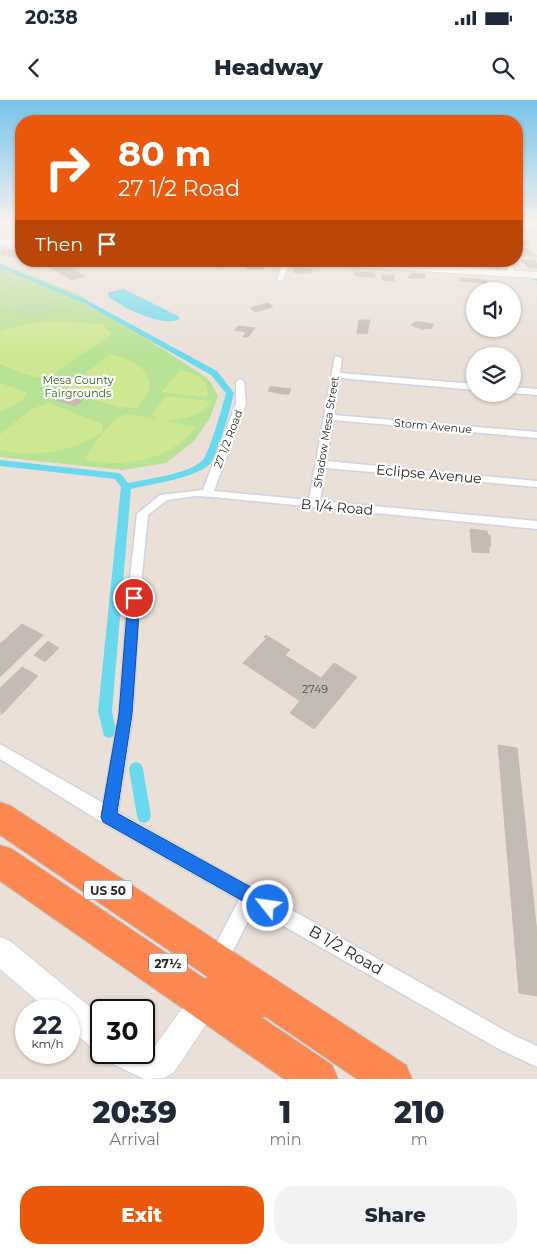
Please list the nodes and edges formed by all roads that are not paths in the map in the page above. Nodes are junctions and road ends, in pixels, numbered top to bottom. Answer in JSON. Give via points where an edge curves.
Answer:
{"nodes":[{"id":1,"x":285,"y":267,"type":"edge"},
{"id":2,"x":399,"y":267,"type":"edge"},
{"id":3,"x":510,"y":267,"type":"edge"},
{"id":4,"x":512,"y":274,"type":"junction"},
{"id":5,"x":537,"y":275,"type":"edge"},
{"id":6,"x":280,"y":278,"type":"dead end"},
{"id":7,"x":338,"y":358,"type":"dead end"},
{"id":8,"x":335,"y":375,"type":"junction"},
{"id":9,"x":240,"y":382,"type":"dead end"},
{"id":10,"x":466,"y":386,"type":"edge"},
{"id":11,"x":521,"y":391,"type":"edge"},
{"id":12,"x":537,"y":392,"type":"edge"},
{"id":13,"x":329,"y":416,"type":"junction"},
{"id":14,"x":537,"y":434,"type":"edge"},
{"id":15,"x":321,"y":464,"type":"junction"},
{"id":16,"x":537,"y":484,"type":"edge"},
{"id":17,"x":207,"y":494,"type":"junction"},
{"id":18,"x":314,"y":505,"type":"junction"},
{"id":19,"x":537,"y":525,"type":"edge"},
{"id":20,"x":0,"y":751,"type":"edge"},
{"id":21,"x":0,"y":817,"type":"edge"},
{"id":22,"x":109,"y":817,"type":"junction"},
{"id":23,"x":0,"y":861,"type":"edge"},
{"id":24,"x":252,"y":896,"type":"junction"},
{"id":25,"x":120,"y":943,"type":"junction"},
{"id":26,"x":0,"y":951,"type":"edge"},
{"id":27,"x":217,"y":962,"type":"junction"},
{"id":28,"x":205,"y":1001,"type":"junction"},
{"id":29,"x":276,"y":1001,"type":"junction"},
{"id":30,"x":90,"y":1026,"type":"edge"},
{"id":31,"x":537,"y":1057,"type":"edge"},
{"id":32,"x":147,"y":1064,"type":"edge"},
{"id":33,"x":153,"y":1067,"type":"joint"},
{"id":34,"x":318,"y":1079,"type":"edge"},
{"id":35,"x":392,"y":1079,"type":"edge"}],
"edges":[{"from":1,"to":6,"type":"street"},
{"from":2,"to":4,"type":"street"},
{"from":3,"to":4,"type":"street"},
{"from":4,"to":5,"type":"street"},
{"from":7,"to":8,"type":"street","name":"Shadow Mesa Street"},
{"from":8,"to":10,"type":"street"},
{"from":8,"to":13,"type":"street","name":"Shadow Mesa Street"},
{"from":9,"to":17,"type":"street","name":"27 1/2 Road","via":[[241,404]]},
{"from":11,"to":12,"type":"street"},
{"from":13,"to":14,"type":"street","name":"Storm Avenue"},
{"from":13,"to":15,"type":"street","name":"Shadow Mesa Street"},
{"from":15,"to":16,"type":"street","name":"Eclipse Avenue"},
{"from":15,"to":18,"type":"street","name":"Shadow Mesa Street"},
{"from":17,"to":18,"type":"street","name":"B 1/4 Road"},
{"from":17,"to":22,"type":"street","name":"B 1/4 Road","via":[[164,497],[143,514],[126,714]]},
{"from":18,"to":19,"type":"street","name":"B 1/4 Road"},
{"from":20,"to":22,"type":"street","name":"B 1/2 Road"},
{"from":21,"to":27,"type":"highway","number":"US 50"},
{"from":22,"to":24,"type":"street","name":"B 1/2 Road"},
{"from":23,"to":25,"type":"highway","number":"US 50"},
{"from":24,"to":27,"type":"street"},
{"from":24,"to":31,"type":"street","name":"B 1/2 Road"},
{"from":25,"to":27,"type":"highway","number":"27½","via":[[190,973]]},
{"from":25,"to":28,"type":"highway","number":"US 50"},
{"from":26,"to":30,"type":"street"},
{"from":27,"to":29,"type":"highway","number":"US 50"},
{"from":28,"to":29,"type":"highway","via":[[218,992]]},
{"from":28,"to":33,"type":"street","via":[[163,1061]]},
{"from":28,"to":34,"type":"highway","number":"US 50"},
{"from":29,"to":35,"type":"highway","number":"US 50"},
{"from":32,"to":33,"type":"street"}]}
